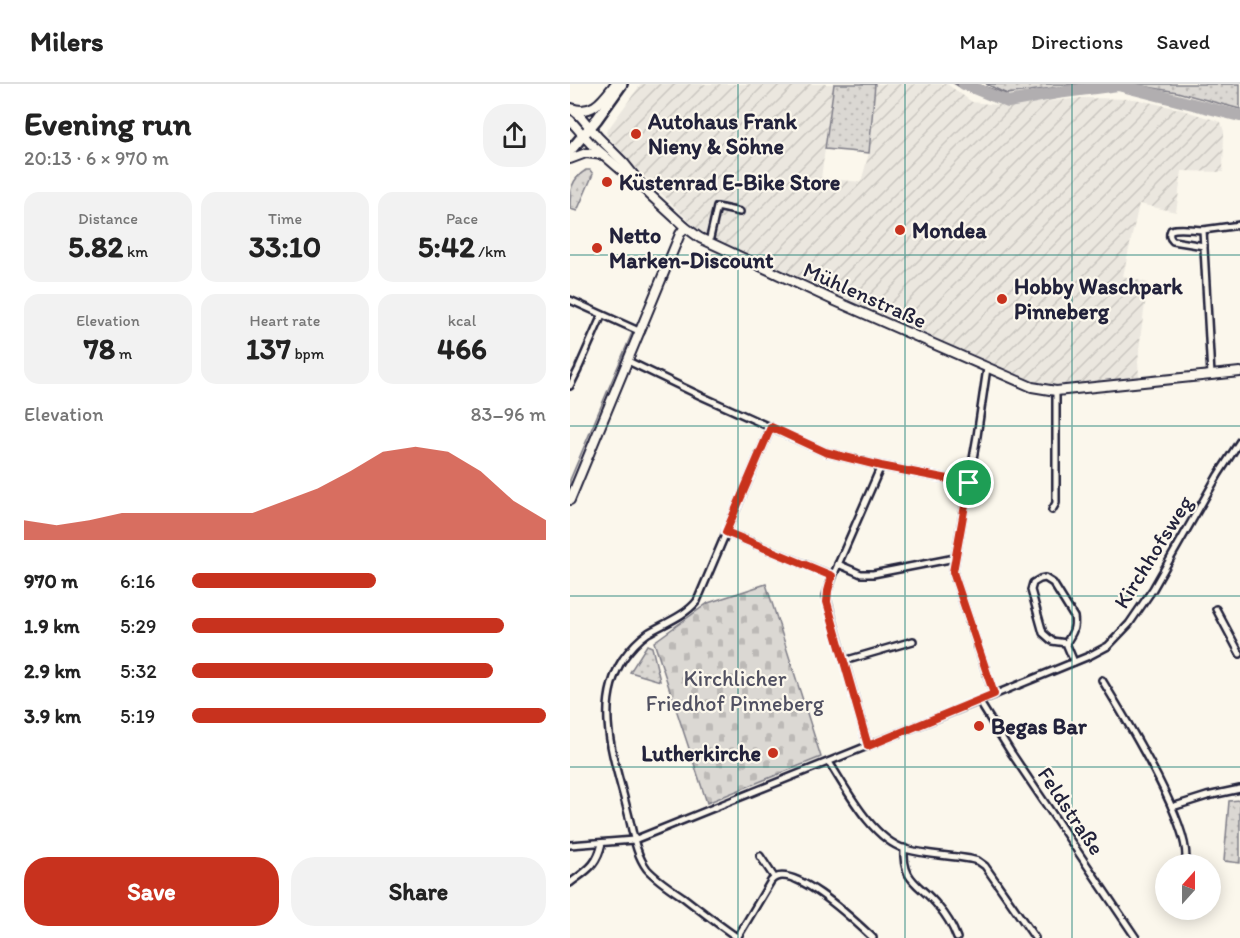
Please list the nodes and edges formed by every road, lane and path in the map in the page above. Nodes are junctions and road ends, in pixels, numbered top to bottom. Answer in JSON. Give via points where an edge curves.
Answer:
{"nodes":[{"id":1,"x":615,"y":84,"type":"edge"},
{"id":2,"x":622,"y":84,"type":"edge"},
{"id":3,"x":570,"y":108,"type":"edge"},
{"id":4,"x":570,"y":120,"type":"edge"},
{"id":5,"x":587,"y":131,"type":"junction"},
{"id":6,"x":570,"y":151,"type":"edge"},
{"id":7,"x":603,"y":154,"type":"junction"},
{"id":8,"x":570,"y":159,"type":"edge"},
{"id":9,"x":644,"y":188,"type":"junction"},
{"id":10,"x":740,"y":213,"type":"dead end"},
{"id":11,"x":1240,"y":225,"type":"edge"},
{"id":12,"x":685,"y":227,"type":"junction"},
{"id":13,"x":1203,"y":230,"type":"junction"},
{"id":14,"x":710,"y":238,"type":"dead end"},
{"id":15,"x":1204,"y":246,"type":"junction"},
{"id":16,"x":570,"y":300,"type":"edge"},
{"id":17,"x":602,"y":315,"type":"junction"},
{"id":18,"x":641,"y":332,"type":"junction"},
{"id":19,"x":628,"y":361,"type":"junction"},
{"id":20,"x":987,"y":368,"type":"junction"},
{"id":21,"x":1240,"y":372,"type":"edge"},
{"id":22,"x":1211,"y":375,"type":"junction"},
{"id":23,"x":572,"y":377,"type":"edge"},
{"id":24,"x":570,"y":386,"type":"edge"},
{"id":25,"x":1056,"y":391,"type":"junction"},
{"id":26,"x":771,"y":427,"type":"junction"},
{"id":27,"x":1240,"y":441,"type":"edge"},
{"id":28,"x":881,"y":466,"type":"junction"},
{"id":29,"x":969,"y":483,"type":"junction"},
{"id":30,"x":570,"y":500,"type":"edge"},
{"id":31,"x":1052,"y":510,"type":"dead end"},
{"id":32,"x":726,"y":532,"type":"junction"},
{"id":33,"x":955,"y":558,"type":"junction"},
{"id":34,"x":838,"y":564,"type":"junction"},
{"id":35,"x":832,"y":576,"type":"junction"},
{"id":36,"x":1216,"y":609,"type":"dead end"},
{"id":37,"x":913,"y":641,"type":"dead end"},
{"id":38,"x":1066,"y":643,"type":"junction"},
{"id":39,"x":1240,"y":654,"type":"edge"},
{"id":40,"x":844,"y":661,"type":"junction"},
{"id":41,"x":1074,"y":662,"type":"junction"},
{"id":42,"x":1102,"y":680,"type":"dead end"},
{"id":43,"x":994,"y":694,"type":"junction"},
{"id":44,"x":979,"y":701,"type":"junction"},
{"id":45,"x":868,"y":746,"type":"junction"},
{"id":46,"x":829,"y":762,"type":"junction"},
{"id":47,"x":1240,"y":789,"type":"edge"},
{"id":48,"x":1172,"y":807,"type":"junction"},
{"id":49,"x":634,"y":840,"type":"junction"},
{"id":50,"x":602,"y":843,"type":"junction"},
{"id":51,"x":570,"y":845,"type":"edge"},
{"id":52,"x":904,"y":848,"type":"junction"},
{"id":53,"x":1187,"y":854,"type":"edge"},
{"id":54,"x":760,"y":856,"type":"dead end"},
{"id":55,"x":774,"y":877,"type":"junction"},
{"id":56,"x":570,"y":883,"type":"edge"},
{"id":57,"x":728,"y":931,"type":"junction"},
{"id":58,"x":725,"y":938,"type":"edge"},
{"id":59,"x":737,"y":938,"type":"edge"},
{"id":60,"x":873,"y":938,"type":"edge"},
{"id":61,"x":957,"y":938,"type":"edge"},
{"id":62,"x":1035,"y":938,"type":"edge"},
{"id":63,"x":1136,"y":938,"type":"edge"}],
"edges":[{"from":1,"to":3,"type":"main road","via":[[597,106],[587,110]]},
{"from":2,"to":5,"type":"main road"},
{"from":3,"to":5,"type":"main road","name":"Mühlenstraße","via":[[581,117]]},
{"from":4,"to":5,"type":"main road","name":"Mühlenstraße"},
{"from":5,"to":6,"type":"main road"},
{"from":5,"to":7,"type":"main road","name":"Mühlenstraße","via":[[591,144]]},
{"from":5,"to":9,"type":"main road","name":"Mühlenstraße","via":[[624,163]]},
{"from":7,"to":8,"type":"main road","via":[[586,153]]},
{"from":7,"to":9,"type":"main road","name":"Mühlenstraße"},
{"from":9,"to":12,"type":"main road","name":"Mühlenstraße"},
{"from":10,"to":14,"type":"street","via":[[717,207]]},
{"from":11,"to":13,"type":"street"},
{"from":12,"to":18,"type":"main road"},
{"from":12,"to":20,"type":"main road","name":"Mühlenstraße","via":[[732,254]]},
{"from":13,"to":15,"type":"street"},
{"from":13,"to":15,"type":"street","via":[[1175,228],[1169,234],[1173,241]]},
{"from":15,"to":22,"type":"street"},
{"from":16,"to":17,"type":"street"},
{"from":17,"to":18,"type":"street"},
{"from":17,"to":23,"type":"street"},
{"from":18,"to":19,"type":"main road"},
{"from":19,"to":26,"type":"street"},
{"from":19,"to":30,"type":"main road"},
{"from":20,"to":25,"type":"main road","name":"Mühlenstraße","via":[[1032,387]]},
{"from":20,"to":29,"type":"street"},
{"from":21,"to":22,"type":"main road","name":"Mühlenstraße"},
{"from":22,"to":25,"type":"main road","name":"Mühlenstraße"},
{"from":23,"to":24,"type":"street"},
{"from":25,"to":31,"type":"street","via":[[1056,503]]},
{"from":26,"to":28,"type":"street","via":[[825,452]]},
{"from":26,"to":32,"type":"street"},
{"from":27,"to":41,"type":"street","name":"Kirchhofsweg","via":[[1129,624],[1108,646]]},
{"from":28,"to":29,"type":"street"},
{"from":28,"to":34,"type":"street"},
{"from":29,"to":33,"type":"street"},
{"from":32,"to":35,"type":"street"},
{"from":32,"to":49,"type":"street","via":[[698,601],[636,643],[621,662],[611,687],[610,745]]},
{"from":33,"to":34,"type":"street","via":[[873,574],[861,574]]},
{"from":33,"to":43,"type":"street","via":[[953,572]]},
{"from":34,"to":35,"type":"street"},
{"from":35,"to":40,"type":"street","via":[[826,599]]},
{"from":36,"to":39,"type":"street"},
{"from":37,"to":40,"type":"street"},
{"from":38,"to":38,"type":"street","via":[[1052,641],[1043,633],[1031,590],[1040,579],[1053,583],[1074,617],[1074,628]]},
{"from":38,"to":41,"type":"street"},
{"from":40,"to":45,"type":"street"},
{"from":41,"to":43,"type":"street","name":"Kirchhofsweg"},
{"from":42,"to":48,"type":"street"},
{"from":43,"to":44,"type":"street","name":"Kirchhofsweg"},
{"from":44,"to":45,"type":"street","name":"Kirchhofsweg"},
{"from":44,"to":63,"type":"street","name":"Feldstraße"},
{"from":45,"to":46,"type":"street","name":"Kirchhofsweg"},
{"from":46,"to":49,"type":"street","name":"Kirchhofsweg"},
{"from":46,"to":52,"type":"street","via":[[876,831]]},
{"from":47,"to":48,"type":"street"},
{"from":48,"to":53,"type":"street"},
{"from":49,"to":50,"type":"street","name":"Kirchhofsweg"},
{"from":49,"to":57,"type":"street","via":[[654,876]]},
{"from":50,"to":51,"type":"street","name":"Kirchhofsweg"},
{"from":50,"to":56,"type":"street","via":[[594,864]]},
{"from":52,"to":61,"type":"street","via":[[903,860],[911,880],[938,905]]},
{"from":52,"to":62,"type":"street","via":[[978,861]]},
{"from":54,"to":55,"type":"street"},
{"from":55,"to":59,"type":"street"},
{"from":55,"to":60,"type":"street","via":[[790,877],[814,889]]},
{"from":57,"to":58,"type":"street"},
{"from":57,"to":59,"type":"street"}]}
